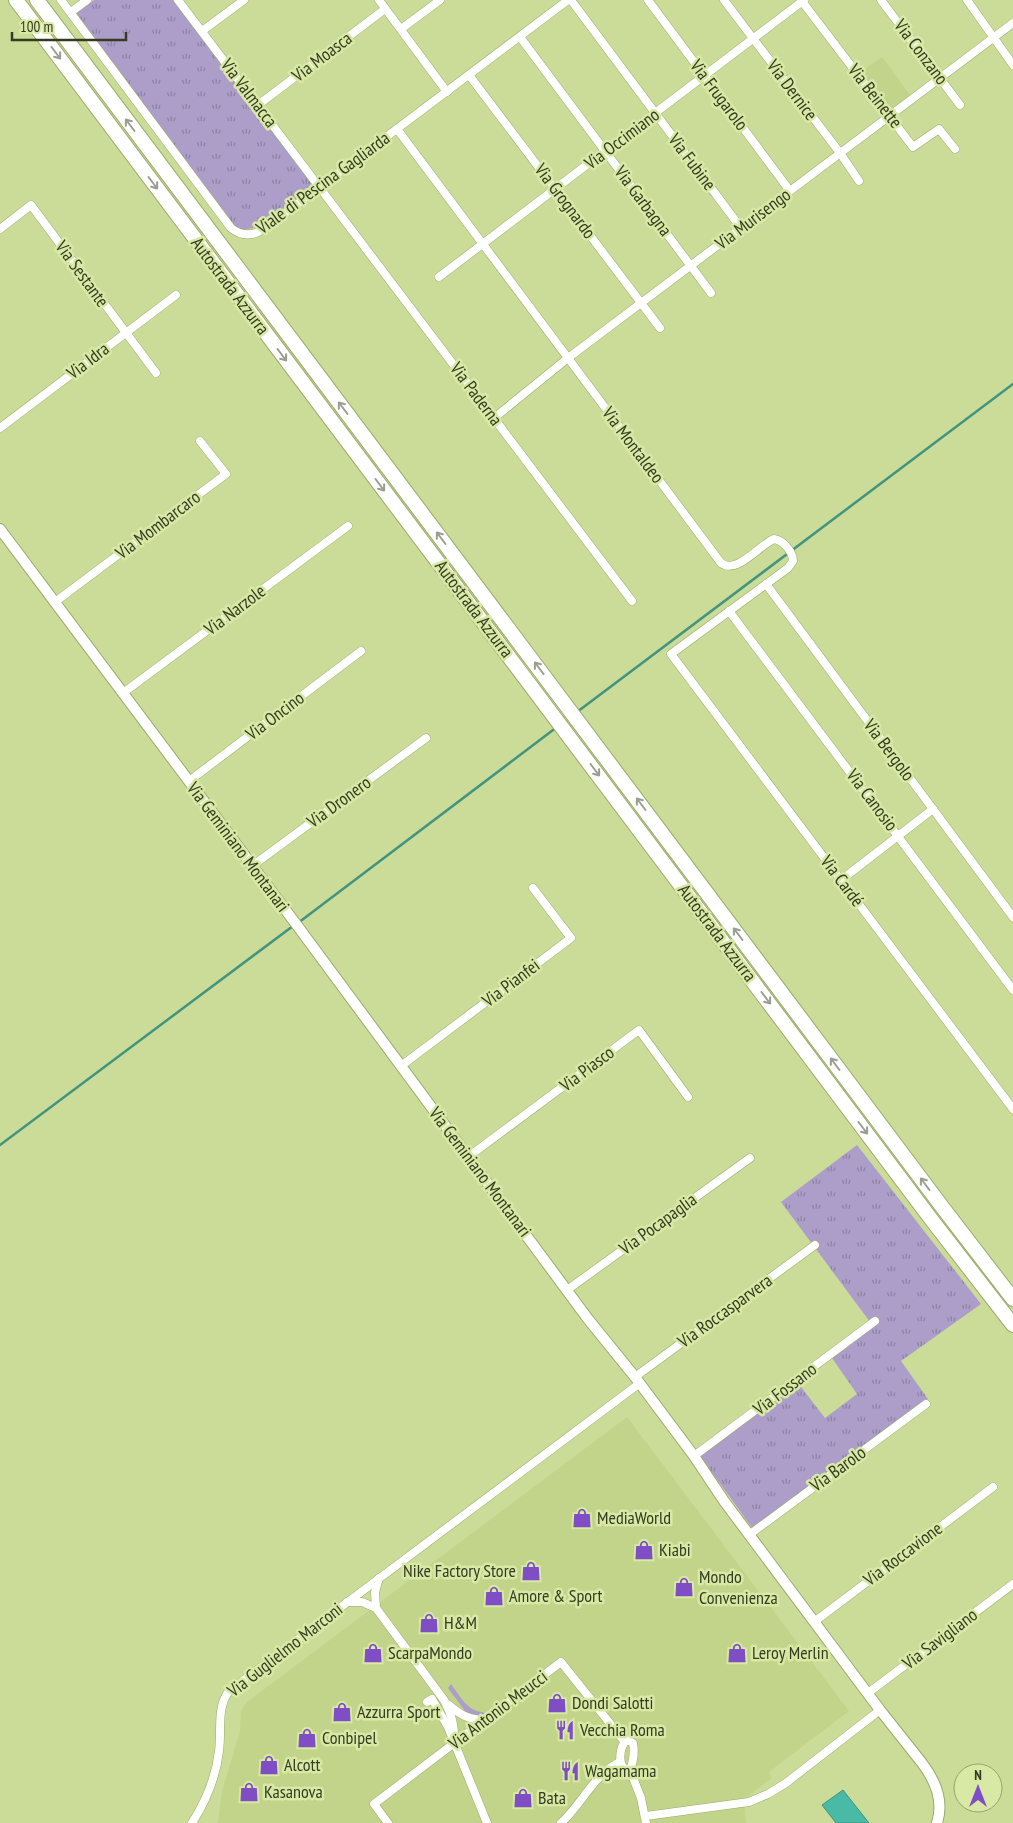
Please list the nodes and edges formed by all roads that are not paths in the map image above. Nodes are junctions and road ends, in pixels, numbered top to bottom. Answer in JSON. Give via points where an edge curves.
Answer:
{"nodes":[{"id":1,"x":16,"y":0,"type":"edge"},
{"id":2,"x":37,"y":0,"type":"edge"},
{"id":3,"x":62,"y":0,"type":"edge"},
{"id":4,"x":87,"y":0,"type":"edge"},
{"id":5,"x":178,"y":0,"type":"edge"},
{"id":6,"x":244,"y":0,"type":"edge"},
{"id":7,"x":379,"y":0,"type":"edge"},
{"id":8,"x":440,"y":0,"type":"edge"},
{"id":9,"x":569,"y":0,"type":"edge"},
{"id":10,"x":648,"y":0,"type":"edge"},
{"id":11,"x":724,"y":0,"type":"edge"},
{"id":12,"x":881,"y":0,"type":"edge"},
{"id":13,"x":967,"y":0,"type":"edge"},
{"id":14,"x":802,"y":1,"type":"edge"},
{"id":15,"x":385,"y":9,"type":"junction"},
{"id":16,"x":70,"y":12,"type":"junction"},
{"id":17,"x":1013,"y":23,"type":"edge"},
{"id":18,"x":401,"y":29,"type":"junction"},
{"id":19,"x":202,"y":31,"type":"junction"},
{"id":20,"x":520,"y":37,"type":"junction"},
{"id":21,"x":994,"y":37,"type":"junction"},
{"id":22,"x":753,"y":39,"type":"junction"},
{"id":23,"x":1013,"y":65,"type":"edge"},
{"id":24,"x":469,"y":75,"type":"junction"},
{"id":25,"x":704,"y":76,"type":"junction"},
{"id":26,"x":940,"y":78,"type":"junction"},
{"id":27,"x":447,"y":92,"type":"junction"},
{"id":28,"x":258,"y":105,"type":"junction"},
{"id":29,"x":960,"y":105,"type":"dead end"},
{"id":30,"x":655,"y":113,"type":"junction"},
{"id":31,"x":890,"y":116,"type":"junction"},
{"id":32,"x":397,"y":129,"type":"junction"},
{"id":33,"x":955,"y":149,"type":"dead end"},
{"id":34,"x":606,"y":151,"type":"junction"},
{"id":35,"x":840,"y":153,"type":"junction"},
{"id":36,"x":859,"y":181,"type":"dead end"},
{"id":37,"x":319,"y":187,"type":"junction"},
{"id":38,"x":556,"y":189,"type":"junction"},
{"id":39,"x":790,"y":191,"type":"junction"},
{"id":40,"x":741,"y":228,"type":"junction"},
{"id":41,"x":0,"y":229,"type":"edge"},
{"id":42,"x":481,"y":244,"type":"junction"},
{"id":43,"x":691,"y":266,"type":"junction"},
{"id":44,"x":439,"y":277,"type":"dead end"},
{"id":45,"x":711,"y":293,"type":"dead end"},
{"id":46,"x":176,"y":295,"type":"dead end"},
{"id":47,"x":642,"y":303,"type":"junction"},
{"id":48,"x":660,"y":328,"type":"dead end"},
{"id":49,"x":125,"y":333,"type":"junction"},
{"id":50,"x":568,"y":358,"type":"junction"},
{"id":51,"x":156,"y":373,"type":"dead end"},
{"id":52,"x":494,"y":418,"type":"junction"},
{"id":53,"x":0,"y":428,"type":"edge"},
{"id":54,"x":200,"y":441,"type":"dead end"},
{"id":55,"x":348,"y":526,"type":"dead end"},
{"id":56,"x":0,"y":529,"type":"edge"},
{"id":57,"x":766,"y":584,"type":"junction"},
{"id":58,"x":632,"y":601,"type":"dead end"},
{"id":59,"x":55,"y":602,"type":"junction"},
{"id":60,"x":729,"y":611,"type":"junction"},
{"id":61,"x":361,"y":651,"type":"dead end"},
{"id":62,"x":672,"y":654,"type":"joint"},
{"id":63,"x":123,"y":693,"type":"junction"},
{"id":64,"x":426,"y":738,"type":"dead end"},
{"id":65,"x":189,"y":781,"type":"junction"},
{"id":66,"x":933,"y":809,"type":"junction"},
{"id":67,"x":898,"y":836,"type":"junction"},
{"id":68,"x":252,"y":866,"type":"junction"},
{"id":69,"x":841,"y":880,"type":"junction"},
{"id":70,"x":533,"y":888,"type":"dead end"},
{"id":71,"x":1013,"y":917,"type":"edge"},
{"id":72,"x":1013,"y":990,"type":"edge"},
{"id":73,"x":401,"y":1066,"type":"junction"},
{"id":74,"x":688,"y":1097,"type":"dead end"},
{"id":75,"x":1010,"y":1099,"type":"edge"},
{"id":76,"x":1013,"y":1109,"type":"edge"},
{"id":77,"x":468,"y":1157,"type":"junction"},
{"id":78,"x":750,"y":1158,"type":"dead end"},
{"id":79,"x":943,"y":1208,"type":"junction"},
{"id":80,"x":931,"y":1219,"type":"junction"},
{"id":81,"x":815,"y":1245,"type":"dead end"},
{"id":82,"x":567,"y":1290,"type":"junction"},
{"id":83,"x":1013,"y":1299,"type":"edge"},
{"id":84,"x":1013,"y":1309,"type":"edge"},
{"id":85,"x":875,"y":1321,"type":"dead end"},
{"id":86,"x":1013,"y":1325,"type":"edge"},
{"id":87,"x":1013,"y":1336,"type":"edge"},
{"id":88,"x":637,"y":1380,"type":"junction"},
{"id":89,"x":926,"y":1404,"type":"dead end"},
{"id":90,"x":694,"y":1456,"type":"junction"},
{"id":91,"x":993,"y":1487,"type":"dead end"},
{"id":92,"x":749,"y":1535,"type":"junction"},
{"id":93,"x":379,"y":1578,"type":"junction"},
{"id":94,"x":1013,"y":1584,"type":"edge"},
{"id":95,"x":346,"y":1602,"type":"junction"},
{"id":96,"x":376,"y":1608,"type":"junction"},
{"id":97,"x":814,"y":1622,"type":"junction"},
{"id":98,"x":868,"y":1693,"type":"junction"},
{"id":99,"x":444,"y":1700,"type":"junction"},
{"id":100,"x":428,"y":1702,"type":"dead end"},
{"id":101,"x":880,"y":1710,"type":"junction"},
{"id":102,"x":465,"y":1717,"type":"junction"},
{"id":103,"x":485,"y":1720,"type":"junction"},
{"id":104,"x":454,"y":1725,"type":"junction"},
{"id":105,"x":473,"y":1729,"type":"junction"},
{"id":106,"x":466,"y":1735,"type":"junction"},
{"id":107,"x":624,"y":1741,"type":"junction"},
{"id":108,"x":454,"y":1744,"type":"junction"},
{"id":109,"x":620,"y":1762,"type":"junction"},
{"id":110,"x":630,"y":1770,"type":"junction"},
{"id":111,"x":646,"y":1820,"type":"edge"},
{"id":112,"x":192,"y":1823,"type":"edge"},
{"id":113,"x":388,"y":1823,"type":"edge"},
{"id":114,"x":487,"y":1823,"type":"edge"},
{"id":115,"x":561,"y":1823,"type":"edge"},
{"id":116,"x":937,"y":1823,"type":"edge"}],
"edges":[{"from":1,"to":80,"type":"highway","name":"Autostrada Azzurra","one_way":true},
{"from":79,"to":2,"type":"highway","name":"Autostrada Azzurra","one_way":true},
{"from":3,"to":16,"type":"street","name":"Viale di Pescina Gagliarda"},
{"from":4,"to":16,"type":"street"},
{"from":5,"to":19,"type":"street","name":"Via Valmacca"},
{"from":6,"to":19,"type":"street"},
{"from":7,"to":15,"type":"street"},
{"from":8,"to":18,"type":"street"},
{"from":9,"to":20,"type":"street","name":"Viale di Pescina Gagliarda"},
{"from":9,"to":30,"type":"street","name":"Via Fubine"},
{"from":10,"to":25,"type":"street","name":"Via Frugarolo"},
{"from":11,"to":22,"type":"street","name":"Via Dernice"},
{"from":12,"to":26,"type":"street","name":"Via Conzano"},
{"from":13,"to":21,"type":"street"},
{"from":14,"to":22,"type":"street","name":"Via Occimiano"},
{"from":14,"to":31,"type":"street","name":"Via Beinette"},
{"from":15,"to":18,"type":"street"},
{"from":15,"to":28,"type":"street","name":"Via Moasca"},
{"from":16,"to":37,"type":"street","name":"Viale di Pescina Gagliarda","via":[[234,230],[246,235],[259,232]]},
{"from":17,"to":21,"type":"street","name":"Via Murisengo"},
{"from":18,"to":27,"type":"street"},
{"from":19,"to":28,"type":"street","name":"Via Valmacca"},
{"from":20,"to":24,"type":"street","name":"Viale di Pescina Gagliarda"},
{"from":20,"to":34,"type":"street","name":"Via Garbagna"},
{"from":21,"to":23,"type":"street"},
{"from":21,"to":26,"type":"street","name":"Via Murisengo"},
{"from":22,"to":25,"type":"street","name":"Via Occimiano"},
{"from":22,"to":35,"type":"street","name":"Via Dernice"},
{"from":24,"to":27,"type":"street","name":"Viale di Pescina Gagliarda"},
{"from":24,"to":38,"type":"street","name":"Via Grognardo"},
{"from":25,"to":30,"type":"street","name":"Via Occimiano"},
{"from":25,"to":39,"type":"street","name":"Via Frugarolo"},
{"from":26,"to":29,"type":"street","name":"Via Conzano"},
{"from":26,"to":31,"type":"street","name":"Via Murisengo"},
{"from":27,"to":32,"type":"street","name":"Viale di Pescina Gagliarda"},
{"from":28,"to":37,"type":"street","name":"Via Valmacca"},
{"from":30,"to":34,"type":"street","name":"Via Occimiano"},
{"from":30,"to":40,"type":"street","name":"Via Fubine"},
{"from":31,"to":33,"type":"street","name":"Via Beinette","via":[[914,147],[940,128]]},
{"from":31,"to":35,"type":"street","name":"Via Murisengo"},
{"from":32,"to":37,"type":"street","name":"Viale di Pescina Gagliarda"},
{"from":32,"to":42,"type":"street","name":"Via Montaldeo"},
{"from":34,"to":38,"type":"street","name":"Via Occimiano"},
{"from":34,"to":43,"type":"street","name":"Via Garbagna"},
{"from":35,"to":36,"type":"street","name":"Via Dernice"},
{"from":35,"to":39,"type":"street","name":"Via Murisengo"},
{"from":37,"to":52,"type":"street","name":"Via Paderna"},
{"from":38,"to":42,"type":"street","name":"Via Occimiano"},
{"from":38,"to":47,"type":"street","name":"Via Grognardo"},
{"from":39,"to":40,"type":"street","name":"Via Murisengo"},
{"from":40,"to":43,"type":"street","name":"Via Murisengo"},
{"from":41,"to":49,"type":"street","name":"Via Sestante","via":[[31,206]]},
{"from":42,"to":44,"type":"street","name":"Via Occimiano"},
{"from":42,"to":50,"type":"street","name":"Via Montaldeo"},
{"from":43,"to":45,"type":"street","name":"Via Garbagna"},
{"from":43,"to":47,"type":"street","name":"Via Murisengo"},
{"from":46,"to":49,"type":"street","name":"Via Idra"},
{"from":47,"to":48,"type":"street","name":"Via Grognardo"},
{"from":47,"to":50,"type":"street","name":"Via Murisengo"},
{"from":49,"to":51,"type":"street","name":"Via Sestante"},
{"from":49,"to":53,"type":"street","name":"Via Idra"},
{"from":50,"to":52,"type":"street","name":"Via Murisengo"},
{"from":50,"to":57,"type":"street","name":"Via Montaldeo","via":[[721,563],[727,566],[738,564],[773,539],[780,540],[791,554],[792,563]]},
{"from":52,"to":58,"type":"street","name":"Via Paderna"},
{"from":54,"to":59,"type":"street","name":"Via Mombarcaro","via":[[226,474]]},
{"from":55,"to":63,"type":"street","name":"Via Narzole"},
{"from":56,"to":59,"type":"street","name":"Via Geminiano Montanari"},
{"from":57,"to":60,"type":"street","name":"Via Montaldeo"},
{"from":57,"to":66,"type":"street","name":"Via Bergolo"},
{"from":59,"to":63,"type":"street","name":"Via Geminiano Montanari"},
{"from":60,"to":62,"type":"street","name":"Via Montaldeo"},
{"from":60,"to":67,"type":"street","name":"Via Canosio"},
{"from":61,"to":65,"type":"street","name":"Via Oncino"},
{"from":62,"to":69,"type":"street","name":"Via Cardé"},
{"from":63,"to":65,"type":"street","name":"Via Geminiano Montanari"},
{"from":64,"to":68,"type":"street","name":"Via Dronero"},
{"from":65,"to":68,"type":"street","name":"Via Geminiano Montanari"},
{"from":66,"to":67,"type":"street"},
{"from":66,"to":71,"type":"street","name":"Via Bergolo"},
{"from":67,"to":69,"type":"street"},
{"from":67,"to":72,"type":"street","name":"Via Canosio"},
{"from":68,"to":73,"type":"street","name":"Via Geminiano Montanari"},
{"from":69,"to":75,"type":"street","name":"Via Cardé"},
{"from":70,"to":73,"type":"street","name":"Via Pianfei","via":[[571,938]]},
{"from":73,"to":77,"type":"street","name":"Via Geminiano Montanari"},
{"from":74,"to":77,"type":"street","name":"Via Piasco","via":[[639,1030]]},
{"from":75,"to":76,"type":"street","name":"Via Cardé"},
{"from":77,"to":82,"type":"street","name":"Via Geminiano Montanari"},
{"from":78,"to":82,"type":"street","name":"Via Pocapaglia"},
{"from":79,"to":83,"type":"highway"},
{"from":79,"to":84,"type":"highway"},
{"from":80,"to":86,"type":"highway"},
{"from":80,"to":87,"type":"highway"},
{"from":81,"to":88,"type":"street","name":"Via Roccasparvera"},
{"from":82,"to":88,"type":"street","name":"Via Geminiano Montanari"},
{"from":85,"to":90,"type":"street","name":"Via Fossano"},
{"from":88,"to":90,"type":"street","name":"Via Geminiano Montanari"},
{"from":88,"to":93,"type":"street","name":"Via Roccasparvera"},
{"from":89,"to":92,"type":"street","name":"Via Barolo"},
{"from":90,"to":92,"type":"street","name":"Via Geminiano Montanari"},
{"from":91,"to":97,"type":"street","name":"Via Roccavione"},
{"from":92,"to":97,"type":"street","name":"Via Geminiano Montanari"},
{"from":93,"to":95,"type":"street","name":"Via Guglielmo Marconi"},
{"from":93,"to":96,"type":"street","via":[[375,1592]]},
{"from":94,"to":98,"type":"street","name":"Via Savigliano"},
{"from":95,"to":96,"type":"street","via":[[362,1602]]},
{"from":95,"to":112,"type":"street","name":"Via Guglielmo Marconi","via":[[224,1698],[213,1782]]},
{"from":96,"to":99,"type":"street"},
{"from":97,"to":98,"type":"street","name":"Via Geminiano Montanari"},
{"from":98,"to":101,"type":"street","name":"Via Geminiano Montanari"},
{"from":99,"to":102,"type":"street"},
{"from":99,"to":104,"type":"street"},
{"from":100,"to":108,"type":"street","via":[[432,1699]]},
{"from":101,"to":111,"type":"street","via":[[768,1794],[749,1802]]},
{"from":101,"to":116,"type":"street","name":"Via Geminiano Montanari","via":[[931,1774],[939,1799]]},
{"from":102,"to":103,"type":"street"},
{"from":102,"to":105,"type":"street"},
{"from":103,"to":105,"type":"street","name":"Via Antonio Meucci"},
{"from":103,"to":107,"type":"street","name":"Via Antonio Meucci","via":[[561,1662]]},
{"from":104,"to":106,"type":"street"},
{"from":104,"to":108,"type":"street"},
{"from":105,"to":106,"type":"street","name":"Via Antonio Meucci"},
{"from":106,"to":108,"type":"street","name":"Via Antonio Meucci"},
{"from":107,"to":109,"type":"street"},
{"from":107,"to":110,"type":"street","via":[[633,1743]]},
{"from":108,"to":113,"type":"street","name":"Via Antonio Meucci","via":[[374,1804]]},
{"from":108,"to":114,"type":"street"},
{"from":109,"to":110,"type":"street","via":[[622,1767]]},
{"from":109,"to":115,"type":"street","via":[[605,1771]]},
{"from":110,"to":111,"type":"street"}]}
